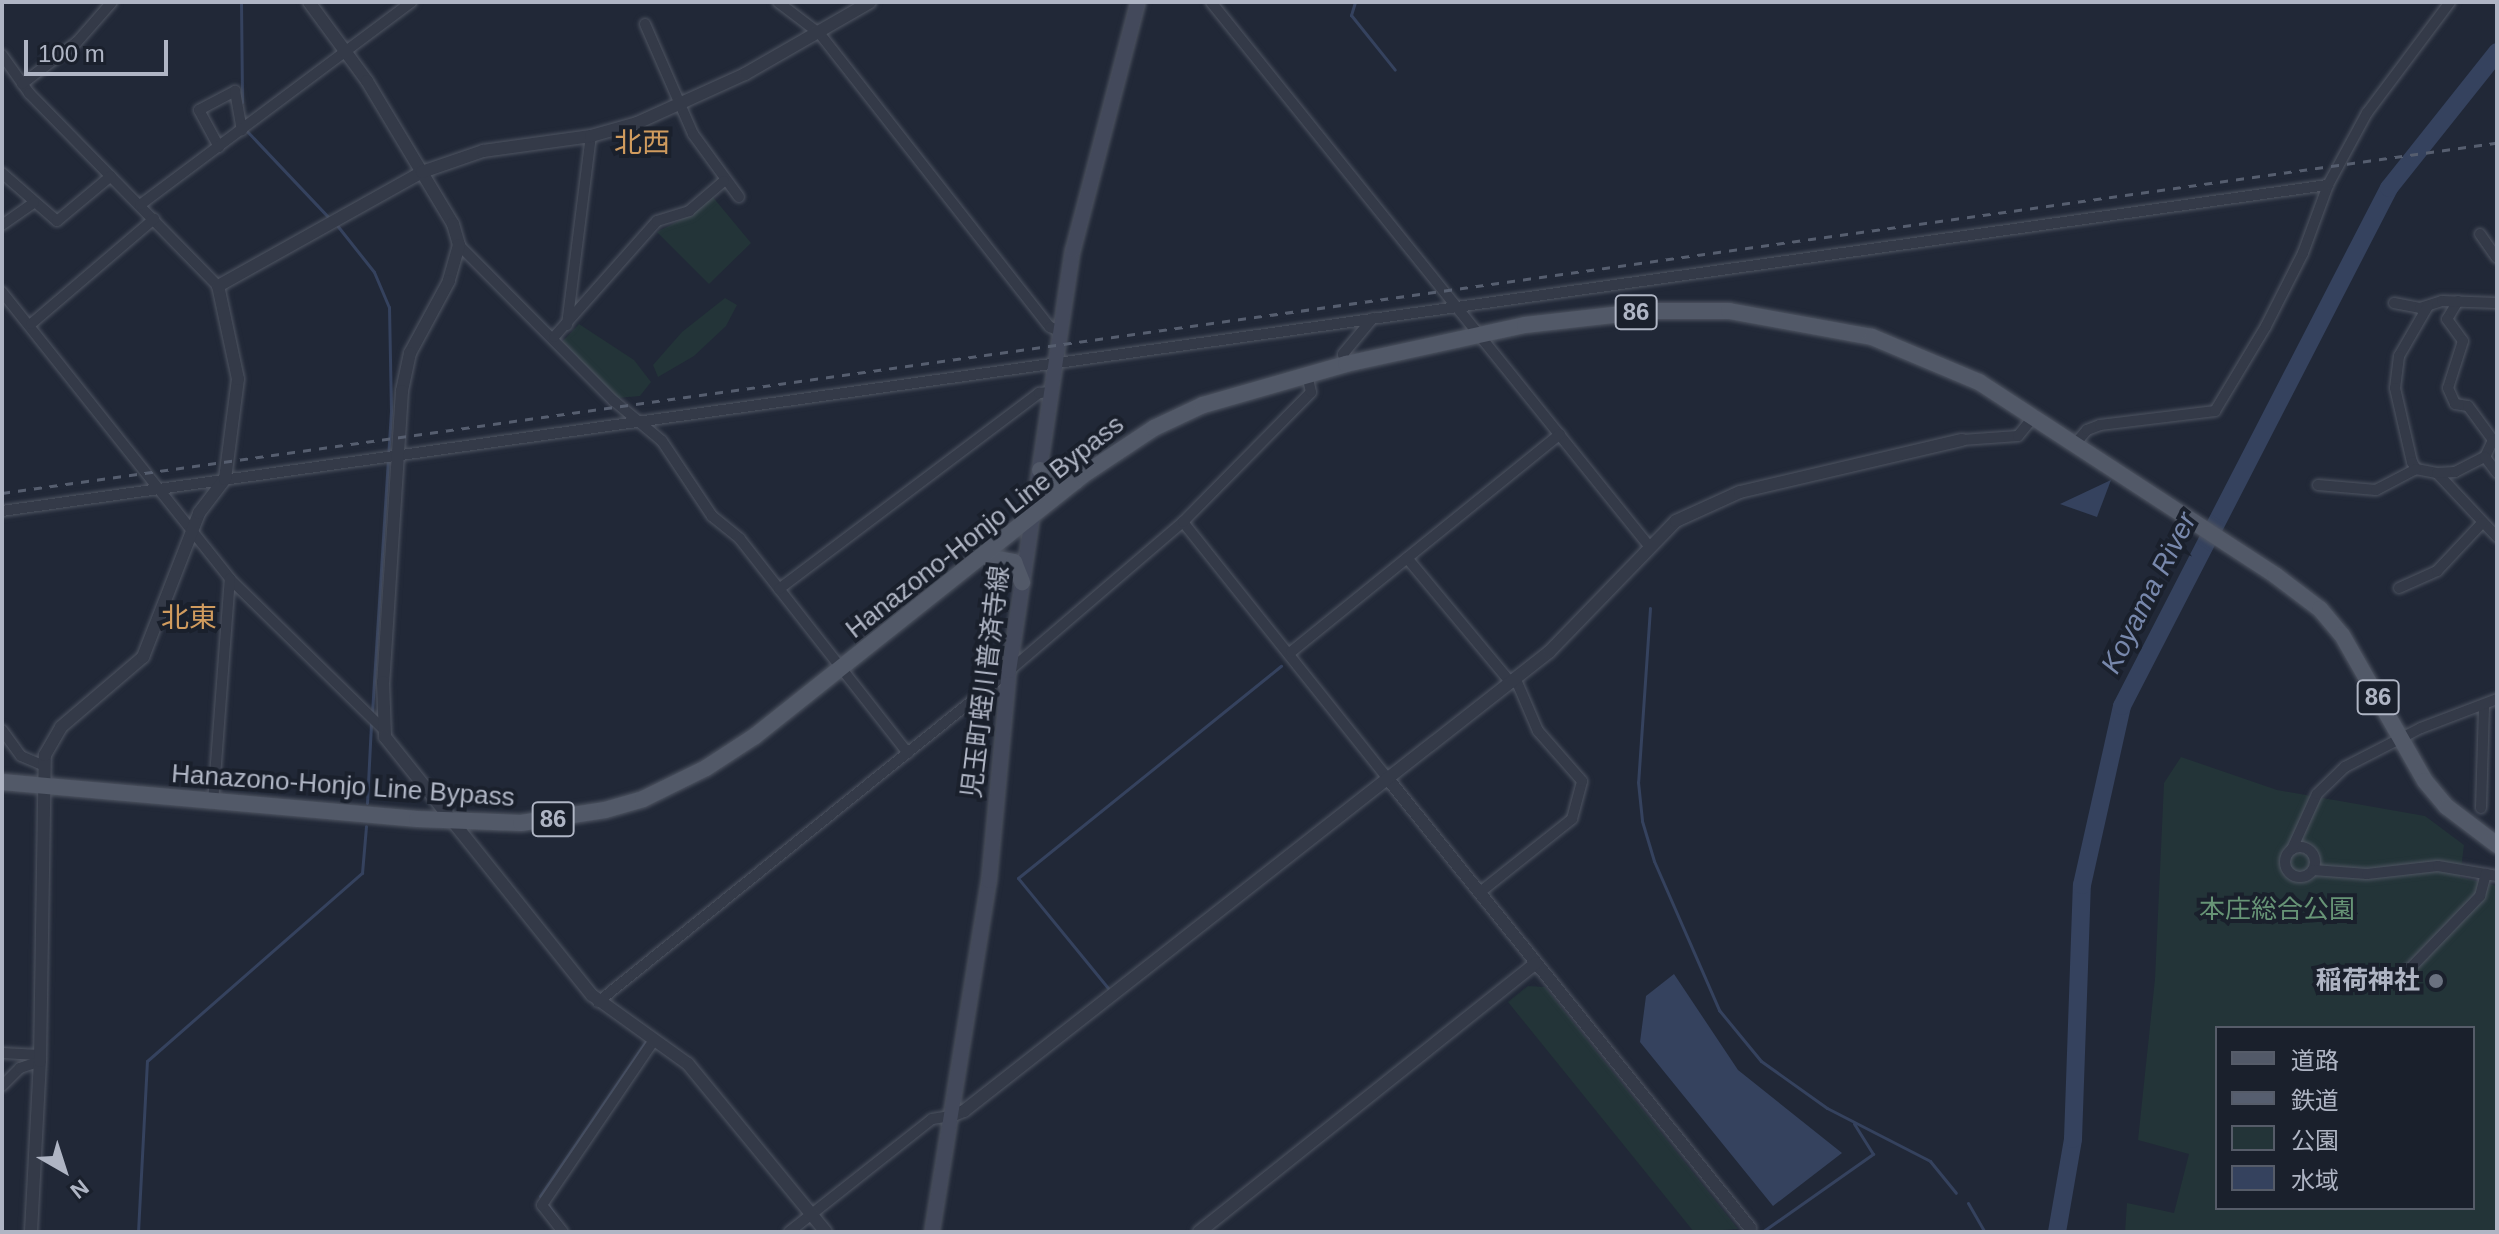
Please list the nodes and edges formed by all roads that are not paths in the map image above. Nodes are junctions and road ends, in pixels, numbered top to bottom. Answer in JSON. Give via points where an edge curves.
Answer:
{"nodes":[{"id":1,"x":112,"y":2,"type":"edge"},
{"id":2,"x":309,"y":2,"type":"edge"},
{"id":3,"x":411,"y":2,"type":"edge"},
{"id":4,"x":778,"y":2,"type":"edge"},
{"id":5,"x":870,"y":2,"type":"edge"},
{"id":6,"x":1138,"y":2,"type":"edge"},
{"id":7,"x":1211,"y":2,"type":"edge"},
{"id":8,"x":2450,"y":2,"type":"edge"},
{"id":9,"x":645,"y":24,"type":"dead end"},
{"id":10,"x":820,"y":34,"type":"junction"},
{"id":11,"x":346,"y":54,"type":"junction"},
{"id":12,"x":2,"y":55,"type":"edge"},
{"id":13,"x":22,"y":84,"type":"junction"},
{"id":14,"x":679,"y":107,"type":"junction"},
{"id":15,"x":242,"y":130,"type":"junction"},
{"id":16,"x":591,"y":136,"type":"junction"},
{"id":17,"x":219,"y":147,"type":"junction"},
{"id":18,"x":422,"y":172,"type":"junction"},
{"id":19,"x":2,"y":173,"type":"edge"},
{"id":20,"x":111,"y":176,"type":"junction"},
{"id":21,"x":724,"y":181,"type":"junction"},
{"id":22,"x":2328,"y":185,"type":"junction"},
{"id":23,"x":739,"y":197,"type":"dead end"},
{"id":24,"x":34,"y":203,"type":"junction"},
{"id":25,"x":140,"y":205,"type":"junction"},
{"id":26,"x":154,"y":219,"type":"junction"},
{"id":27,"x":2,"y":225,"type":"edge"},
{"id":28,"x":2480,"y":234,"type":"dead end"},
{"id":29,"x":459,"y":245,"type":"junction"},
{"id":30,"x":2497,"y":258,"type":"edge"},
{"id":31,"x":218,"y":286,"type":"junction"},
{"id":32,"x":2,"y":292,"type":"edge"},
{"id":33,"x":2458,"y":301,"type":"junction"},
{"id":34,"x":2394,"y":303,"type":"dead end"},
{"id":35,"x":2497,"y":303,"type":"edge"},
{"id":36,"x":1456,"y":305,"type":"junction"},
{"id":37,"x":2428,"y":306,"type":"junction"},
{"id":38,"x":1373,"y":318,"type":"junction"},
{"id":39,"x":31,"y":324,"type":"junction"},
{"id":40,"x":567,"y":325,"type":"junction"},
{"id":41,"x":1060,"y":331,"type":"junction"},
{"id":42,"x":1479,"y":335,"type":"junction"},
{"id":43,"x":554,"y":337,"type":"junction"},
{"id":44,"x":1057,"y":363,"type":"junction"},
{"id":45,"x":1346,"y":364,"type":"junction"},
{"id":46,"x":1307,"y":374,"type":"junction"},
{"id":47,"x":1050,"y":392,"type":"junction"},
{"id":48,"x":2035,"y":415,"type":"junction"},
{"id":49,"x":643,"y":422,"type":"junction"},
{"id":50,"x":1560,"y":434,"type":"junction"},
{"id":51,"x":1962,"y":440,"type":"joint"},
{"id":52,"x":2076,"y":443,"type":"junction"},
{"id":53,"x":397,"y":455,"type":"junction"},
{"id":54,"x":2485,"y":457,"type":"junction"},
{"id":55,"x":2416,"y":469,"type":"junction"},
{"id":56,"x":1040,"y":470,"type":"junction"},
{"id":57,"x":2496,"y":470,"type":"edge"},
{"id":58,"x":2437,"y":473,"type":"junction"},
{"id":59,"x":225,"y":479,"type":"junction"},
{"id":60,"x":1075,"y":482,"type":"junction"},
{"id":61,"x":2318,"y":485,"type":"dead end"},
{"id":62,"x":156,"y":490,"type":"junction"},
{"id":63,"x":2,"y":511,"type":"edge"},
{"id":64,"x":1031,"y":519,"type":"junction"},
{"id":65,"x":1183,"y":522,"type":"junction"},
{"id":66,"x":2482,"y":523,"type":"junction"},
{"id":67,"x":191,"y":533,"type":"junction"},
{"id":68,"x":2497,"y":537,"type":"edge"},
{"id":69,"x":1649,"y":546,"type":"junction"},
{"id":70,"x":983,"y":556,"type":"junction"},
{"id":71,"x":1407,"y":558,"type":"junction"},
{"id":72,"x":230,"y":579,"type":"junction"},
{"id":73,"x":1022,"y":582,"type":"junction"},
{"id":74,"x":2399,"y":588,"type":"dead end"},
{"id":75,"x":779,"y":589,"type":"junction"},
{"id":76,"x":1291,"y":652,"type":"junction"},
{"id":77,"x":841,"y":668,"type":"junction"},
{"id":78,"x":1009,"y":671,"type":"junction"},
{"id":79,"x":1513,"y":681,"type":"junction"},
{"id":80,"x":2497,"y":699,"type":"edge"},
{"id":81,"x":2484,"y":705,"type":"junction"},
{"id":82,"x":383,"y":729,"type":"junction"},
{"id":83,"x":2,"y":730,"type":"edge"},
{"id":84,"x":2399,"y":738,"type":"junction"},
{"id":85,"x":908,"y":753,"type":"junction"},
{"id":86,"x":44,"y":766,"type":"junction"},
{"id":87,"x":1388,"y":779,"type":"junction"},
{"id":88,"x":2,"y":782,"type":"edge"},
{"id":89,"x":44,"y":786,"type":"junction"},
{"id":90,"x":213,"y":803,"type":"junction"},
{"id":91,"x":2481,"y":808,"type":"dead end"},
{"id":92,"x":451,"y":820,"type":"junction"},
{"id":93,"x":2301,"y":837,"type":"junction"},
{"id":94,"x":2497,"y":845,"type":"edge"},
{"id":95,"x":2307,"y":848,"type":"junction"},
{"id":96,"x":2292,"y":849,"type":"junction"},
{"id":97,"x":2317,"y":865,"type":"junction"},
{"id":98,"x":2492,"y":875,"type":"edge"},
{"id":99,"x":1479,"y":893,"type":"junction"},
{"id":100,"x":1536,"y":963,"type":"junction"},
{"id":101,"x":2399,"y":980,"type":"dead end"},
{"id":102,"x":598,"y":1002,"type":"junction"},
{"id":103,"x":654,"y":1040,"type":"junction"},
{"id":104,"x":2,"y":1053,"type":"edge"},
{"id":105,"x":40,"y":1058,"type":"junction"},
{"id":106,"x":2,"y":1086,"type":"edge"},
{"id":107,"x":951,"y":1116,"type":"junction"},
{"id":108,"x":812,"y":1214,"type":"junction"},
{"id":109,"x":1748,"y":1230,"type":"edge"},
{"id":110,"x":31,"y":1232,"type":"edge"},
{"id":111,"x":563,"y":1232,"type":"edge"},
{"id":112,"x":789,"y":1232,"type":"edge"},
{"id":113,"x":826,"y":1232,"type":"edge"},
{"id":114,"x":932,"y":1232,"type":"edge"},
{"id":115,"x":1199,"y":1232,"type":"edge"}],
"edges":[{"from":1,"to":13,"type":"street","via":[[77,42]]},
{"from":2,"to":11,"type":"street"},
{"from":3,"to":11,"type":"street"},
{"from":4,"to":10,"type":"street"},
{"from":5,"to":10,"type":"street"},
{"from":6,"to":41,"type":"main road","name":"児玉町蛭川普済寺線","via":[[1082,207]]},
{"from":7,"to":36,"type":"street"},
{"from":8,"to":22,"type":"street","via":[[2367,113]]},
{"from":9,"to":14,"type":"street"},
{"from":10,"to":14,"type":"street"},
{"from":10,"to":41,"type":"street","via":[[1050,327]]},
{"from":11,"to":15,"type":"street"},
{"from":11,"to":18,"type":"street"},
{"from":12,"to":13,"type":"street"},
{"from":13,"to":20,"type":"street"},
{"from":14,"to":16,"type":"street"},
{"from":14,"to":21,"type":"street"},
{"from":15,"to":17,"type":"street"},
{"from":15,"to":17,"type":"street","via":[[235,91],[199,110]]},
{"from":16,"to":18,"type":"street","via":[[483,151]]},
{"from":16,"to":40,"type":"street"},
{"from":17,"to":25,"type":"street"},
{"from":18,"to":29,"type":"street","via":[[453,224]]},
{"from":18,"to":31,"type":"street"},
{"from":19,"to":24,"type":"street"},
{"from":20,"to":24,"type":"street","via":[[57,221]]},
{"from":20,"to":25,"type":"street"},
{"from":21,"to":23,"type":"street"},
{"from":21,"to":40,"type":"street","via":[[689,211],[657,221]]},
{"from":22,"to":36,"type":"street"},
{"from":22,"to":52,"type":"street","via":[[2279,302],[2215,411],[2100,425]]},
{"from":24,"to":27,"type":"street"},
{"from":25,"to":26,"type":"street"},
{"from":26,"to":31,"type":"street"},
{"from":26,"to":39,"type":"street"},
{"from":28,"to":30,"type":"street"},
{"from":29,"to":43,"type":"street"},
{"from":29,"to":53,"type":"street","via":[[449,281],[410,353]]},
{"from":31,"to":59,"type":"street","via":[[238,379]]},
{"from":32,"to":39,"type":"street"},
{"from":33,"to":35,"type":"street"},
{"from":33,"to":37,"type":"street"},
{"from":33,"to":54,"type":"street","via":[[2447,319],[2463,341],[2448,388],[2455,404],[2468,406],[2493,440]]},
{"from":34,"to":37,"type":"street"},
{"from":36,"to":38,"type":"street"},
{"from":36,"to":42,"type":"street"},
{"from":37,"to":55,"type":"street","via":[[2399,356],[2395,388]]},
{"from":38,"to":44,"type":"street"},
{"from":38,"to":45,"type":"street","via":[[1343,354]]},
{"from":39,"to":62,"type":"street"},
{"from":40,"to":43,"type":"street"},
{"from":41,"to":44,"type":"main road","name":"児玉町蛭川普済寺線"},
{"from":42,"to":45,"type":"main road","name":"Hanazono-Honjo Line Bypass","number":"86"},
{"from":42,"to":48,"type":"main road","name":"Hanazono-Honjo Line Bypass","number":"86","via":[[1575,317],[1741,312],[1822,325],[1907,349]]},
{"from":42,"to":50,"type":"street"},
{"from":43,"to":49,"type":"street","via":[[614,401]]},
{"from":44,"to":47,"type":"main road","name":"児玉町蛭川普済寺線"},
{"from":44,"to":49,"type":"street"},
{"from":45,"to":46,"type":"main road","name":"Hanazono-Honjo Line Bypass","number":"86"},
{"from":46,"to":60,"type":"main road","name":"Hanazono-Honjo Line Bypass","number":"86","via":[[1244,391],[1166,422]]},
{"from":46,"to":65,"type":"street","via":[[1311,392]]},
{"from":47,"to":56,"type":"main road","name":"児玉町蛭川普済寺線"},
{"from":47,"to":75,"type":"street","via":[[1039,393]]},
{"from":48,"to":51,"type":"street","via":[[2018,436]]},
{"from":48,"to":52,"type":"main road","name":"Hanazono-Honjo Line Bypass","number":"86"},
{"from":49,"to":53,"type":"street"},
{"from":49,"to":75,"type":"street","via":[[662,441],[712,516],[740,539]]},
{"from":50,"to":69,"type":"street"},
{"from":50,"to":71,"type":"street"},
{"from":51,"to":69,"type":"street","via":[[1740,492],[1686,515]]},
{"from":52,"to":84,"type":"main road","name":"Hanazono-Honjo Line Bypass","number":"86","via":[[2320,609],[2342,635]]},
{"from":53,"to":59,"type":"street"},
{"from":53,"to":82,"type":"street"},
{"from":54,"to":57,"type":"street"},
{"from":54,"to":58,"type":"street","via":[[2455,472]]},
{"from":55,"to":58,"type":"street"},
{"from":55,"to":61,"type":"street","via":[[2376,490]]},
{"from":56,"to":60,"type":"main road","via":[[1050,481]]},
{"from":56,"to":64,"type":"main road","name":"児玉町蛭川普済寺線"},
{"from":58,"to":66,"type":"street"},
{"from":59,"to":62,"type":"street"},
{"from":59,"to":67,"type":"street","via":[[204,504]]},
{"from":60,"to":64,"type":"main road","name":"Hanazono-Honjo Line Bypass","number":"86"},
{"from":62,"to":63,"type":"street"},
{"from":62,"to":67,"type":"street"},
{"from":64,"to":70,"type":"main road","name":"Hanazono-Honjo Line Bypass","number":"86"},
{"from":64,"to":73,"type":"main road","name":"児玉町蛭川普済寺線"},
{"from":65,"to":76,"type":"street"},
{"from":65,"to":78,"type":"street"},
{"from":66,"to":68,"type":"street"},
{"from":66,"to":74,"type":"street","via":[[2462,551],[2437,571]]},
{"from":67,"to":72,"type":"street"},
{"from":67,"to":86,"type":"street","via":[[143,657],[53,735]]},
{"from":69,"to":79,"type":"street","via":[[1572,630]]},
{"from":70,"to":73,"type":"main road","via":[[1014,562]]},
{"from":70,"to":77,"type":"main road","name":"Hanazono-Honjo Line Bypass","number":"86"},
{"from":71,"to":76,"type":"street"},
{"from":71,"to":79,"type":"street"},
{"from":72,"to":82,"type":"street"},
{"from":72,"to":90,"type":"street"},
{"from":73,"to":78,"type":"main road","name":"児玉町蛭川普済寺線"},
{"from":75,"to":77,"type":"street"},
{"from":76,"to":87,"type":"street"},
{"from":77,"to":85,"type":"street"},
{"from":77,"to":92,"type":"main road","name":"Hanazono-Honjo Line Bypass","number":"86","via":[[755,736],[643,799],[521,823]]},
{"from":78,"to":85,"type":"street"},
{"from":78,"to":107,"type":"main road","name":"児玉町蛭川普済寺線","via":[[989,881]]},
{"from":79,"to":87,"type":"street"},
{"from":79,"to":99,"type":"street","via":[[1538,731],[1582,781],[1572,819]]},
{"from":80,"to":81,"type":"street"},
{"from":81,"to":84,"type":"street"},
{"from":81,"to":91,"type":"street"},
{"from":82,"to":92,"type":"street"},
{"from":83,"to":86,"type":"street","via":[[21,756]]},
{"from":84,"to":93,"type":"street","via":[[2328,781],[2308,810]]},
{"from":84,"to":94,"type":"main road","name":"Hanazono-Honjo Line Bypass","number":"86","via":[[2447,807]]},
{"from":85,"to":102,"type":"street"},
{"from":86,"to":89,"type":"street"},
{"from":87,"to":99,"type":"street"},
{"from":87,"to":107,"type":"street"},
{"from":88,"to":89,"type":"main road","name":"Hanazono-Honjo Line Bypass","number":"86"},
{"from":89,"to":90,"type":"main road","name":"Hanazono-Honjo Line Bypass","number":"86"},
{"from":89,"to":105,"type":"street"},
{"from":90,"to":92,"type":"main road","name":"Hanazono-Honjo Line Bypass","number":"86"},
{"from":92,"to":102,"type":"street"},
{"from":93,"to":95,"type":"street"},
{"from":93,"to":96,"type":"street"},
{"from":95,"to":96,"type":"street"},
{"from":95,"to":97,"type":"street"},
{"from":96,"to":97,"type":"street","via":[[2286,857],[2288,872],[2301,877]]},
{"from":97,"to":98,"type":"street","via":[[2367,874],[2438,866]]},
{"from":98,"to":101,"type":"street","via":[[2480,896]]},
{"from":99,"to":100,"type":"street"},
{"from":100,"to":109,"type":"street"},
{"from":100,"to":115,"type":"street"},
{"from":102,"to":103,"type":"street"},
{"from":103,"to":108,"type":"street","via":[[688,1064]]},
{"from":103,"to":111,"type":"street","via":[[542,1205]]},
{"from":104,"to":105,"type":"street"},
{"from":105,"to":106,"type":"street"},
{"from":105,"to":110,"type":"street"},
{"from":107,"to":108,"type":"street","via":[[932,1119]]},
{"from":107,"to":114,"type":"main road","name":"児玉町蛭川普済寺線"},
{"from":108,"to":112,"type":"street"},
{"from":108,"to":113,"type":"street"}]}
